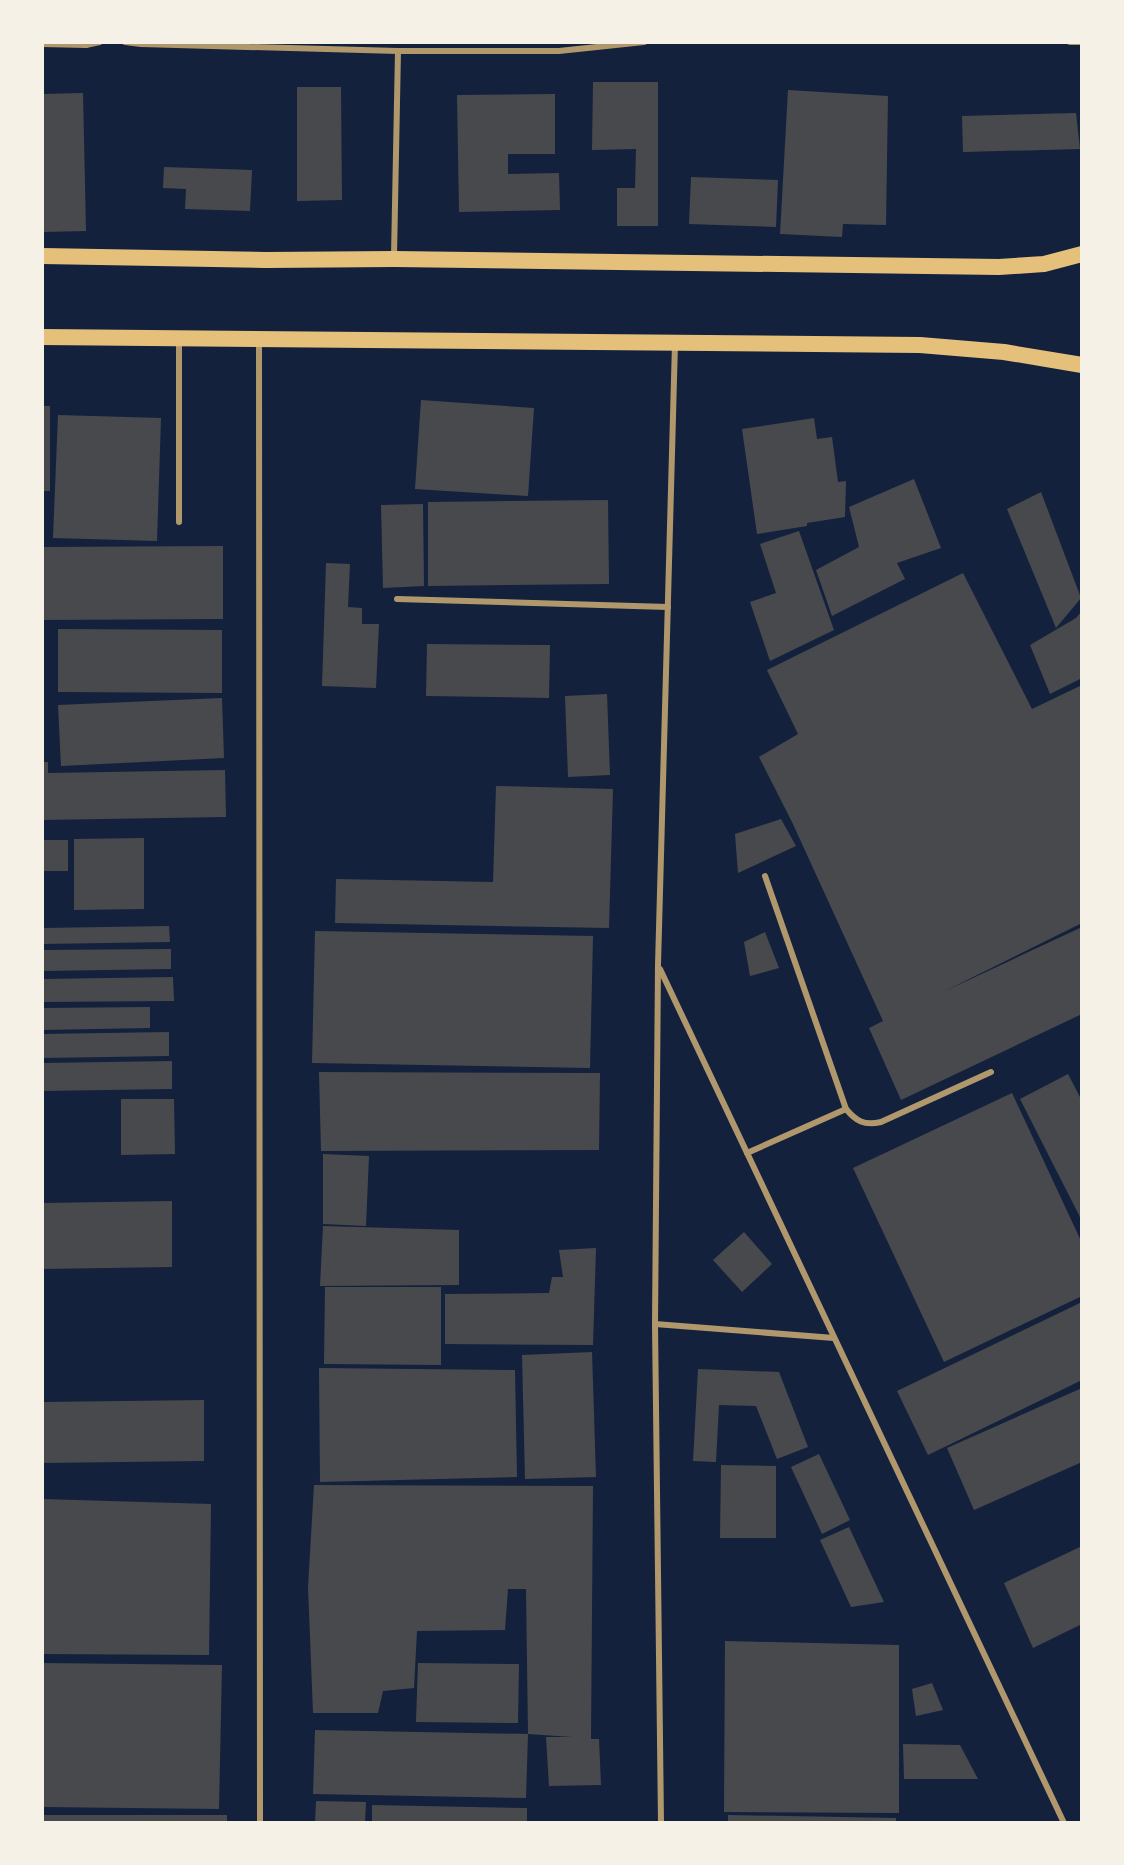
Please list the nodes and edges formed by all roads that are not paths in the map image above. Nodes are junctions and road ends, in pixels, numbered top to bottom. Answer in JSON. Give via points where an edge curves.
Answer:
{"nodes":[{"id":1,"x":100,"y":42,"type":"edge"},
{"id":2,"x":125,"y":42,"type":"edge"},
{"id":3,"x":644,"y":42,"type":"edge"},
{"id":4,"x":1070,"y":42,"type":"edge"},
{"id":5,"x":1082,"y":42,"type":"edge"},
{"id":6,"x":86,"y":43,"type":"edge"},
{"id":7,"x":42,"y":44,"type":"edge"},
{"id":8,"x":398,"y":51,"type":"junction"},
{"id":9,"x":1082,"y":254,"type":"edge"},
{"id":10,"x":42,"y":256,"type":"edge"},
{"id":11,"x":394,"y":259,"type":"junction"},
{"id":12,"x":42,"y":337,"type":"edge"},
{"id":13,"x":179,"y":338,"type":"junction"},
{"id":14,"x":259,"y":339,"type":"junction"},
{"id":15,"x":675,"y":343,"type":"junction"},
{"id":16,"x":1082,"y":365,"type":"edge"},
{"id":17,"x":179,"y":522,"type":"dead end"},
{"id":18,"x":397,"y":599,"type":"dead end"},
{"id":19,"x":668,"y":607,"type":"junction"},
{"id":20,"x":765,"y":876,"type":"dead end"},
{"id":21,"x":658,"y":965,"type":"junction"},
{"id":22,"x":991,"y":1072,"type":"dead end"},
{"id":23,"x":846,"y":1109,"type":"junction"},
{"id":24,"x":747,"y":1153,"type":"junction"},
{"id":25,"x":655,"y":1324,"type":"junction"},
{"id":26,"x":834,"y":1338,"type":"junction"},
{"id":27,"x":260,"y":1823,"type":"edge"},
{"id":28,"x":661,"y":1823,"type":"edge"},
{"id":29,"x":1064,"y":1823,"type":"edge"}],
"edges":[{"from":1,"to":6,"type":"lane"},
{"from":2,"to":8,"type":"lane"},
{"from":3,"to":8,"type":"lane","via":[[559,51]]},
{"from":4,"to":5,"type":"lane"},
{"from":6,"to":7,"type":"lane"},
{"from":8,"to":11,"type":"lane"},
{"from":9,"to":11,"type":"main road","via":[[999,267]]},
{"from":10,"to":11,"type":"main road"},
{"from":12,"to":13,"type":"main road"},
{"from":13,"to":14,"type":"main road"},
{"from":13,"to":17,"type":"lane"},
{"from":14,"to":15,"type":"main road"},
{"from":14,"to":27,"type":"lane"},
{"from":15,"to":16,"type":"main road","via":[[920,345]]},
{"from":15,"to":19,"type":"lane"},
{"from":18,"to":19,"type":"lane"},
{"from":19,"to":21,"type":"lane"},
{"from":20,"to":23,"type":"lane"},
{"from":21,"to":24,"type":"lane"},
{"from":21,"to":25,"type":"lane"},
{"from":22,"to":23,"type":"lane","via":[[881,1122],[861,1123]]},
{"from":23,"to":24,"type":"lane"},
{"from":24,"to":26,"type":"lane"},
{"from":25,"to":26,"type":"lane"},
{"from":25,"to":28,"type":"lane"},
{"from":26,"to":29,"type":"lane"}]}
